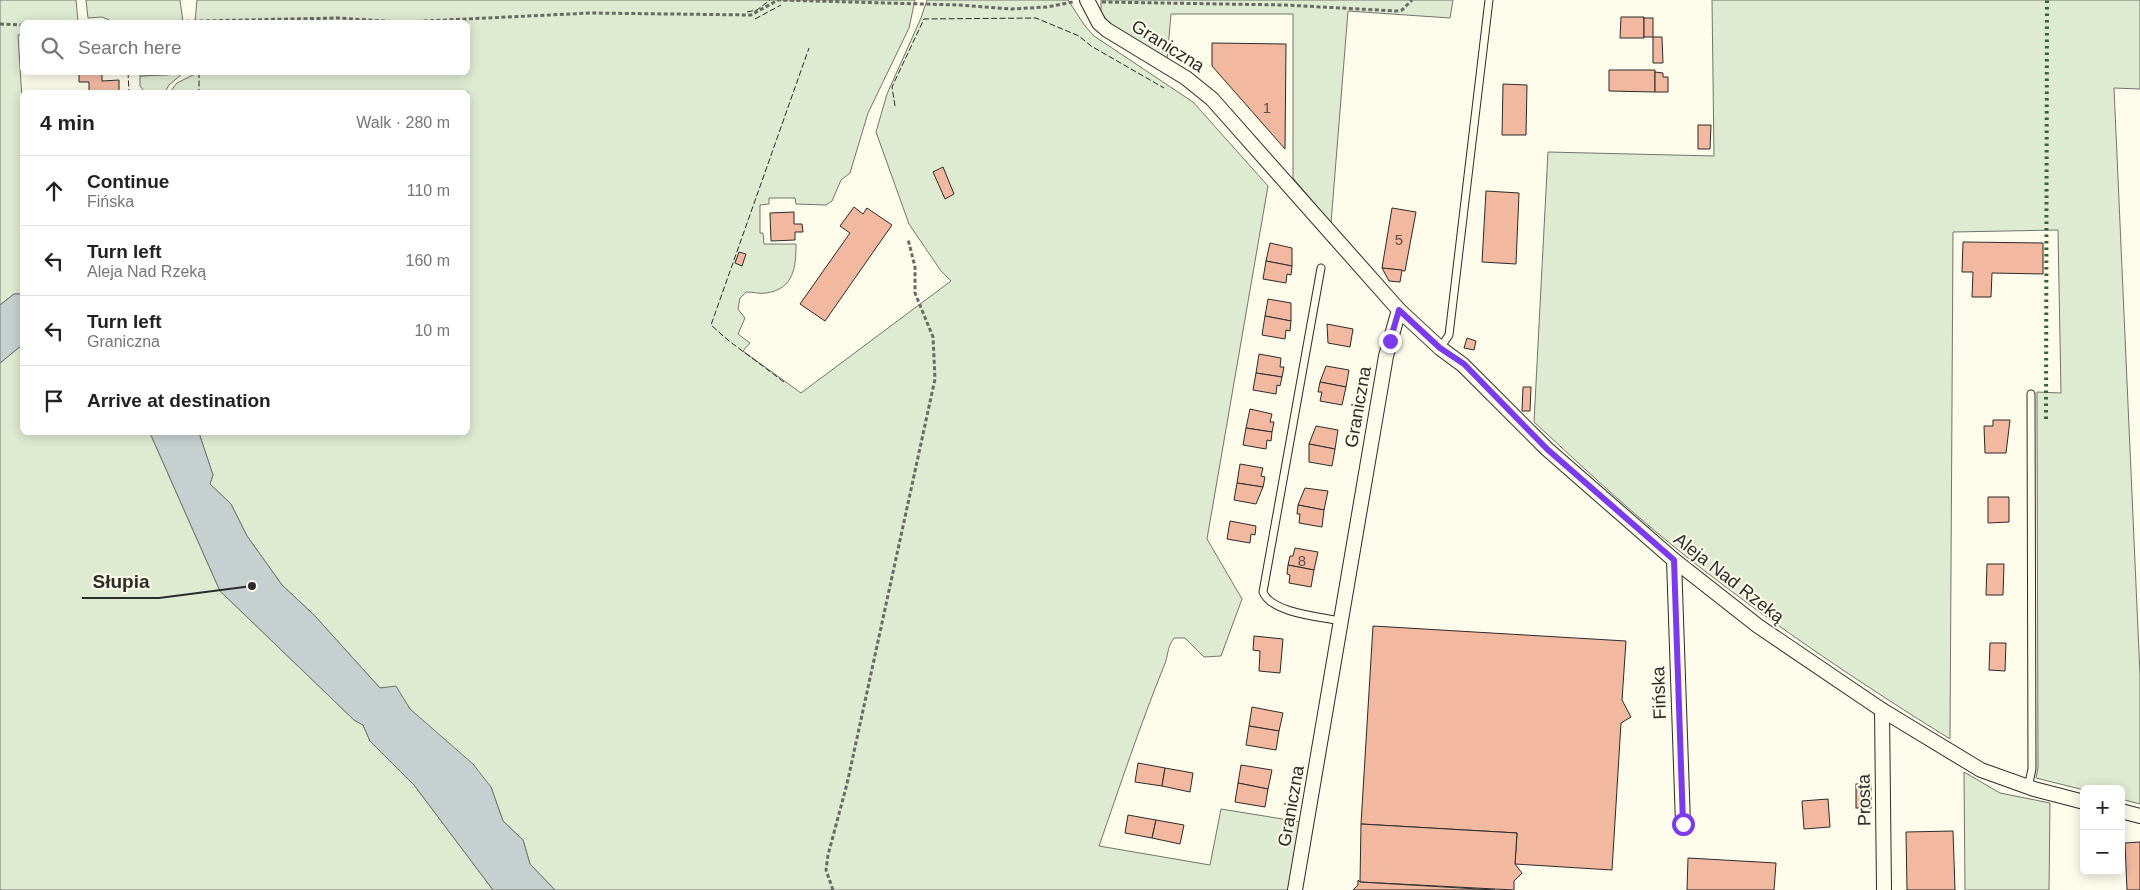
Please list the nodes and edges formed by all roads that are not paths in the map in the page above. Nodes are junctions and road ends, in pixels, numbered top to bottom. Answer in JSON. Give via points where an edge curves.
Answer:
{"nodes":[{"id":1,"x":1489,"y":0,"type":"edge"},
{"id":2,"x":1087,"y":1,"type":"edge"},
{"id":3,"x":1321,"y":268,"type":"dead end"},
{"id":4,"x":1399,"y":310,"type":"junction"},
{"id":5,"x":1440,"y":348,"type":"junction"},
{"id":6,"x":2031,"y":394,"type":"dead end"},
{"id":7,"x":1674,"y":560,"type":"junction"},
{"id":8,"x":1341,"y":621,"type":"junction"},
{"id":9,"x":1882,"y":710,"type":"junction"},
{"id":10,"x":2028,"y":787,"type":"junction"},
{"id":11,"x":2080,"y":801,"type":"edge"},
{"id":12,"x":2125,"y":812,"type":"edge"},
{"id":13,"x":2140,"y":816,"type":"edge"},
{"id":14,"x":1683,"y":824,"type":"dead end"},
{"id":15,"x":1296,"y":890,"type":"edge"},
{"id":16,"x":1884,"y":890,"type":"edge"}],
"edges":[{"from":1,"to":5,"type":"lane","via":[[1449,335]]},
{"from":2,"to":4,"type":"street","name":"Graniczna","via":[[1098,23],[1186,78],[1212,99]]},
{"from":3,"to":8,"type":"lane","via":[[1263,592],[1280,608]]},
{"from":4,"to":5,"type":"street","name":"Aleja Nad Rzeką"},
{"from":4,"to":8,"type":"street","name":"Graniczna","via":[[1386,356]]},
{"from":5,"to":7,"type":"street","name":"Aleja Nad Rzeką","via":[[1464,364],[1547,449]]},
{"from":6,"to":10,"type":"lane","via":[[2032,769]]},
{"from":7,"to":9,"type":"street","name":"Aleja Nad Rzeką","via":[[1758,626]]},
{"from":7,"to":14,"type":"street","name":"Fińska"},
{"from":8,"to":15,"type":"street","name":"Graniczna"},
{"from":9,"to":10,"type":"street","name":"Aleja Nad Rzeką","via":[[1981,770]]},
{"from":9,"to":16,"type":"street","name":"Prosta"},
{"from":10,"to":11,"type":"street","name":"Aleja Nad Rzeką"},
{"from":12,"to":13,"type":"street"}]}
